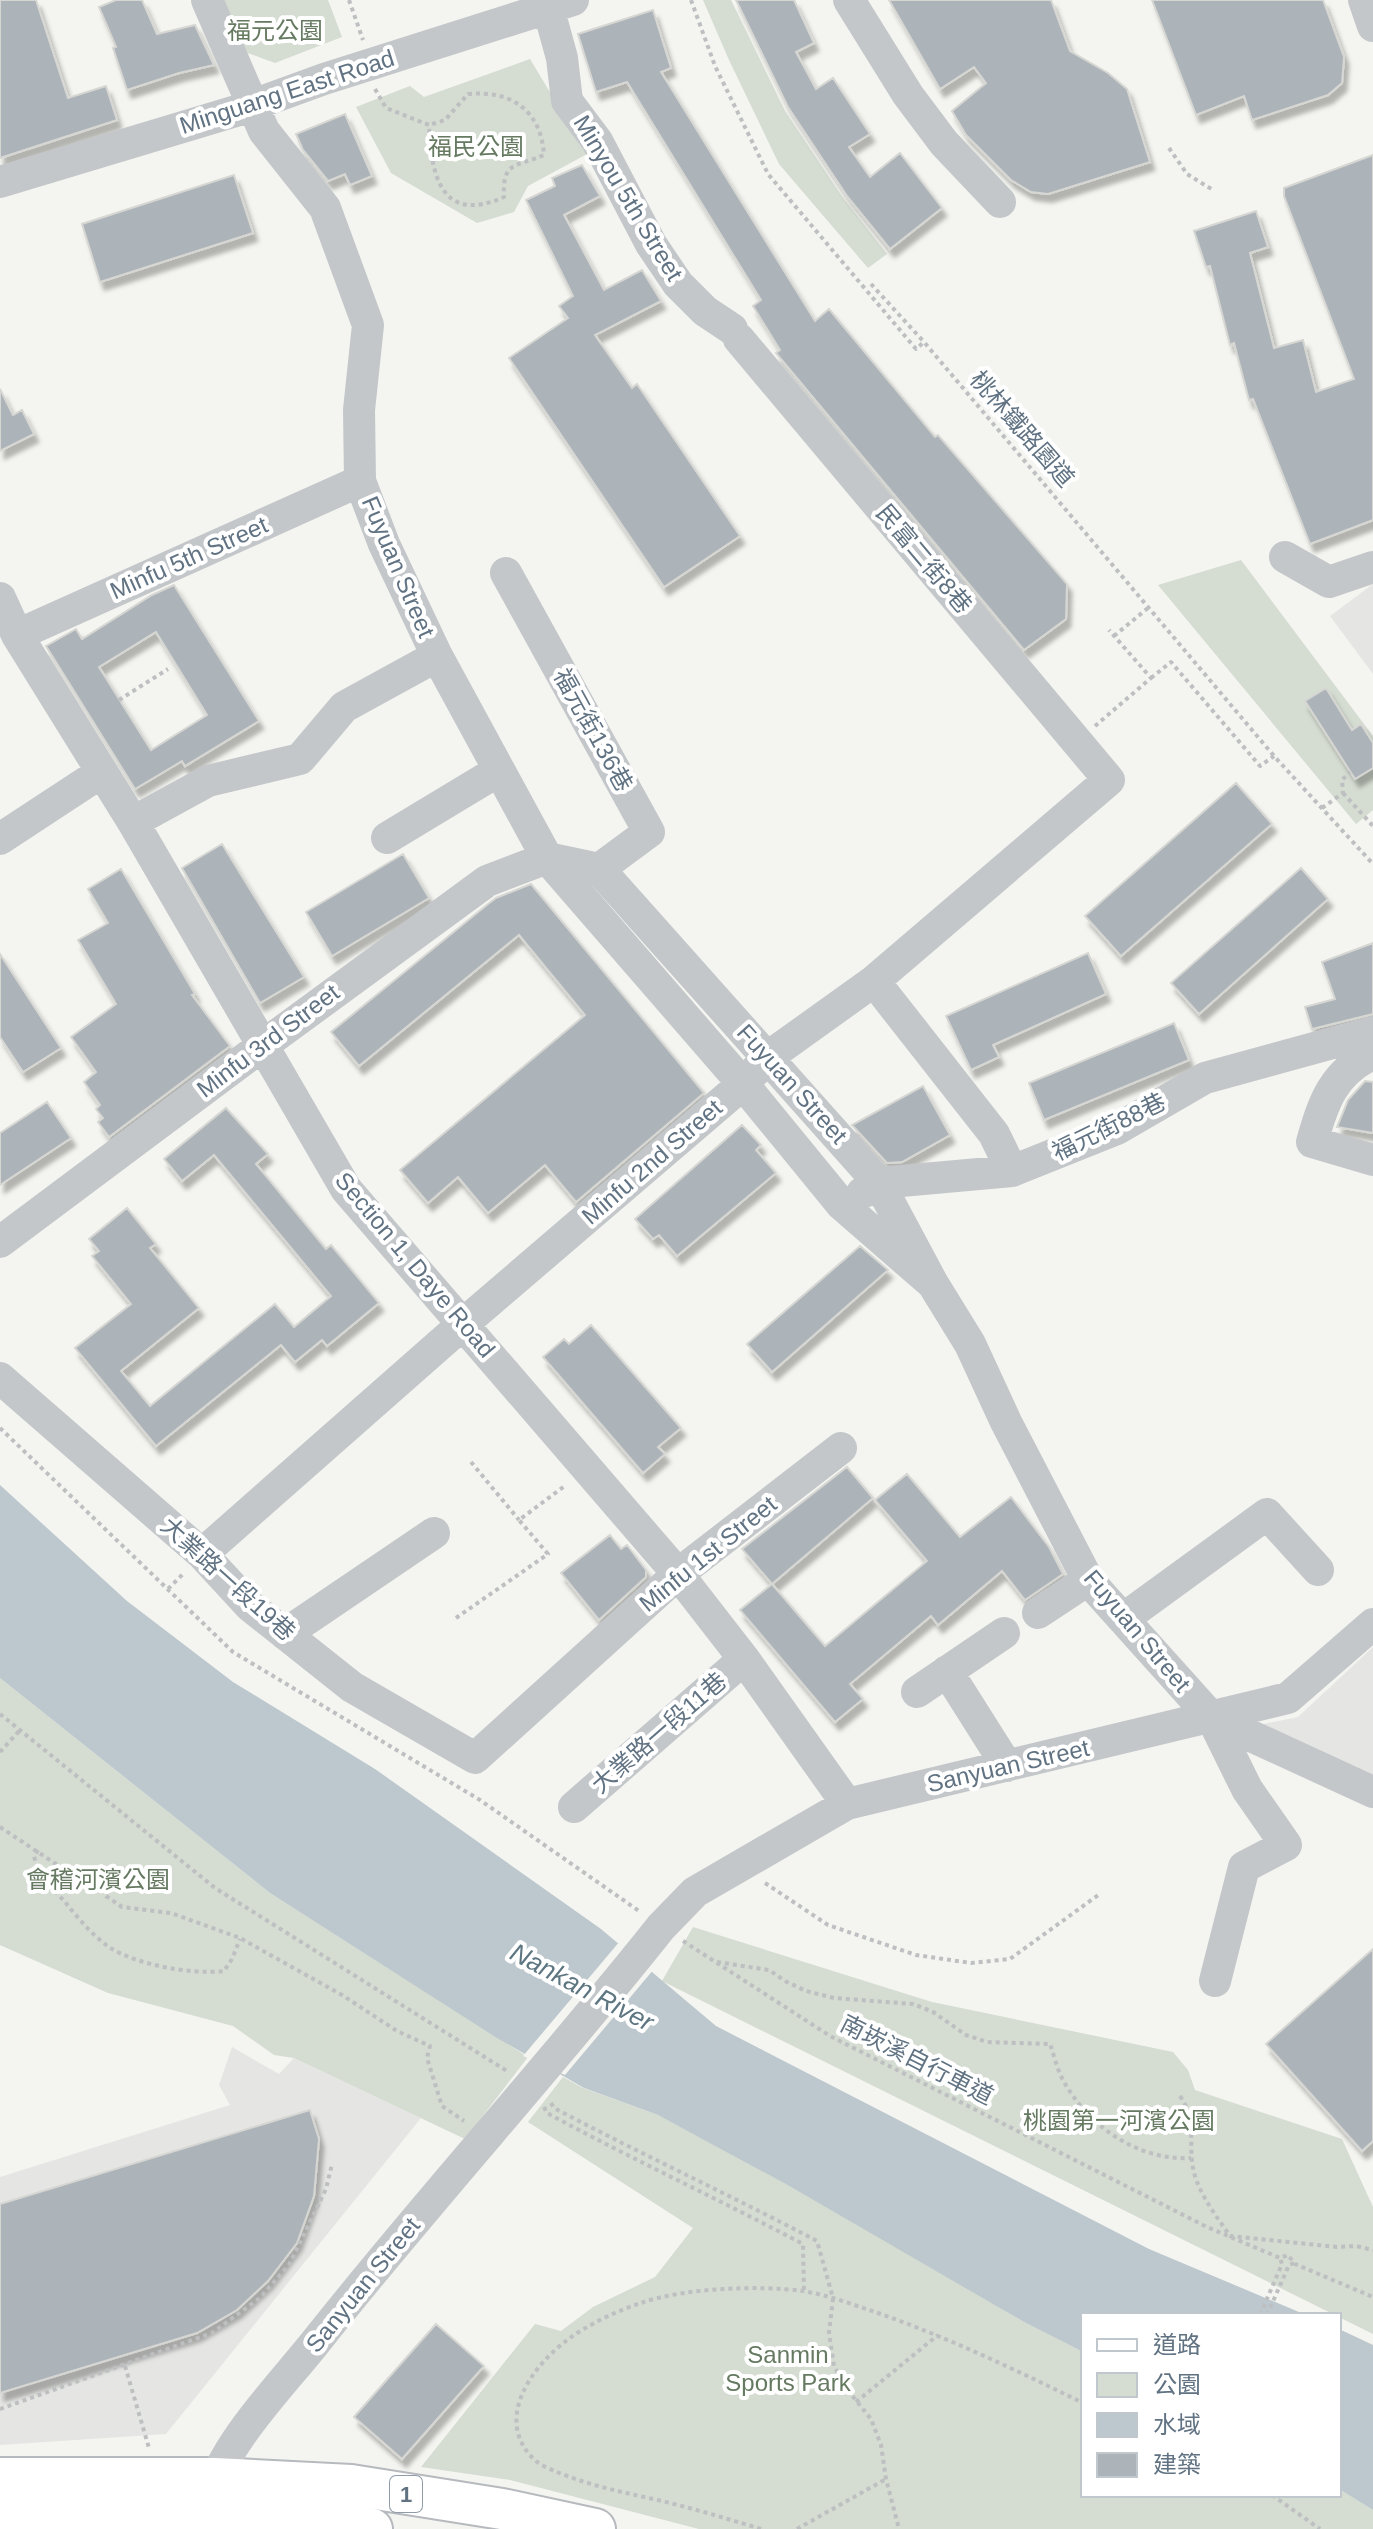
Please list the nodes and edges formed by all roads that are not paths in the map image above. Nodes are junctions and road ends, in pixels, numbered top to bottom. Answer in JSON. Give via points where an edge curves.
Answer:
{"nodes":[{"id":1,"x":207,"y":0,"type":"edge"},
{"id":2,"x":849,"y":0,"type":"edge"},
{"id":3,"x":1364,"y":0,"type":"edge"},
{"id":4,"x":556,"y":3,"type":"edge"},
{"id":5,"x":1373,"y":26,"type":"edge"},
{"id":6,"x":254,"y":105,"type":"junction"},
{"id":7,"x":0,"y":182,"type":"edge"},
{"id":8,"x":1000,"y":202,"type":"dead end"},
{"id":9,"x":736,"y":334,"type":"joint"},
{"id":10,"x":360,"y":481,"type":"junction"},
{"id":11,"x":1285,"y":557,"type":"dead end"},
{"id":12,"x":1373,"y":567,"type":"edge"},
{"id":13,"x":506,"y":573,"type":"dead end"},
{"id":14,"x":0,"y":598,"type":"edge"},
{"id":15,"x":17,"y":635,"type":"junction"},
{"id":16,"x":437,"y":656,"type":"junction"},
{"id":17,"x":498,"y":771,"type":"junction"},
{"id":18,"x":102,"y":772,"type":"junction"},
{"id":19,"x":1109,"y":780,"type":"joint"},
{"id":20,"x":133,"y":822,"type":"junction"},
{"id":21,"x":387,"y":838,"type":"dead end"},
{"id":22,"x":0,"y":839,"type":"edge"},
{"id":23,"x":547,"y":858,"type":"junction"},
{"id":24,"x":599,"y":869,"type":"junction"},
{"id":25,"x":874,"y":981,"type":"junction"},
{"id":26,"x":1373,"y":1032,"type":"edge"},
{"id":27,"x":262,"y":1046,"type":"junction"},
{"id":28,"x":1373,"y":1054,"type":"edge"},
{"id":29,"x":768,"y":1057,"type":"junction"},
{"id":30,"x":743,"y":1084,"type":"junction"},
{"id":31,"x":1373,"y":1160,"type":"edge"},
{"id":32,"x":1012,"y":1171,"type":"junction"},
{"id":33,"x":879,"y":1183,"type":"junction"},
{"id":34,"x":842,"y":1205,"type":"junction"},
{"id":35,"x":0,"y":1242,"type":"edge"},
{"id":36,"x":933,"y":1284,"type":"junction"},
{"id":37,"x":463,"y":1324,"type":"junction"},
{"id":38,"x":0,"y":1378,"type":"edge"},
{"id":39,"x":841,"y":1448,"type":"dead end"},
{"id":40,"x":434,"y":1533,"type":"dead end"},
{"id":41,"x":202,"y":1554,"type":"junction"},
{"id":42,"x":1318,"y":1570,"type":"dead end"},
{"id":43,"x":678,"y":1574,"type":"junction"},
{"id":44,"x":1088,"y":1580,"type":"junction"},
{"id":45,"x":1038,"y":1613,"type":"dead end"},
{"id":46,"x":1123,"y":1619,"type":"junction"},
{"id":47,"x":1373,"y":1624,"type":"edge"},
{"id":48,"x":1004,"y":1633,"type":"dead end"},
{"id":49,"x":285,"y":1634,"type":"junction"},
{"id":50,"x":744,"y":1659,"type":"junction"},
{"id":51,"x":579,"y":1664,"type":"joint"},
{"id":52,"x":947,"y":1671,"type":"junction"},
{"id":53,"x":917,"y":1692,"type":"dead end"},
{"id":54,"x":1212,"y":1718,"type":"junction"},
{"id":55,"x":1007,"y":1766,"type":"junction"},
{"id":56,"x":1373,"y":1792,"type":"edge"},
{"id":57,"x":847,"y":1804,"type":"junction"},
{"id":58,"x":574,"y":1807,"type":"dead end"},
{"id":59,"x":1215,"y":1981,"type":"dead end"},
{"id":60,"x":0,"y":2478,"type":"edge"},
{"id":61,"x":208,"y":2506,"type":"edge"},
{"id":62,"x":0,"y":2514,"type":"edge"},
{"id":63,"x":372,"y":2529,"type":"edge"},
{"id":64,"x":595,"y":2529,"type":"edge"}],
"edges":[{"from":1,"to":6,"type":"street","name":"Fuyuan Street"},
{"from":2,"to":8,"type":"street","via":[[908,95]]},
{"from":3,"to":5,"type":"street"},
{"from":4,"to":6,"type":"street","name":"Minguang East Road"},
{"from":4,"to":9,"type":"street","name":"Minyou 5th Street","via":[[567,101],[597,141],[678,284]]},
{"from":6,"to":7,"type":"street","name":"Minguang East Road"},
{"from":6,"to":10,"type":"street","name":"Fuyuan Street","via":[[264,131],[325,208],[368,325],[359,410]]},
{"from":9,"to":19,"type":"street","name":"民富二街8巷"},
{"from":10,"to":15,"type":"street","name":"Minfu 5th Street"},
{"from":10,"to":16,"type":"street","name":"Fuyuan Street"},
{"from":11,"to":12,"type":"street","via":[[1329,582]]},
{"from":13,"to":24,"type":"street","name":"福元街136巷","via":[[649,832]]},
{"from":14,"to":15,"type":"street","name":"Section 1, Daye Road"},
{"from":15,"to":18,"type":"street","name":"Section 1, Daye Road"},
{"from":16,"to":17,"type":"street","name":"Fuyuan Street"},
{"from":16,"to":20,"type":"street","via":[[344,707],[300,759],[208,781]]},
{"from":17,"to":21,"type":"street"},
{"from":17,"to":23,"type":"street","name":"Fuyuan Street"},
{"from":18,"to":20,"type":"street","name":"Section 1, Daye Road"},
{"from":18,"to":22,"type":"street"},
{"from":19,"to":25,"type":"street","name":"Minfu 2nd Street"},
{"from":20,"to":27,"type":"street","name":"Section 1, Daye Road"},
{"from":23,"to":24,"type":"street"},
{"from":23,"to":27,"type":"street","name":"Minfu 3rd Street","via":[[487,881]]},
{"from":23,"to":30,"type":"street","name":"Fuyuan Street"},
{"from":24,"to":29,"type":"street","name":"Fuyuan Street"},
{"from":25,"to":29,"type":"street","name":"Minfu 2nd Street"},
{"from":25,"to":32,"type":"street","via":[[994,1134]]},
{"from":26,"to":32,"type":"street","name":"福元街88巷","via":[[1205,1078],[1117,1129]]},
{"from":27,"to":35,"type":"street","name":"Minfu 3rd Street"},
{"from":27,"to":37,"type":"street","name":"Section 1, Daye Road","via":[[346,1189]]},
{"from":28,"to":31,"type":"street","via":[[1352,1063],[1323,1104],[1312,1142]]},
{"from":29,"to":30,"type":"street","name":"Minfu 2nd Street"},
{"from":29,"to":33,"type":"street","name":"Fuyuan Street"},
{"from":30,"to":34,"type":"street","name":"Fuyuan Street"},
{"from":30,"to":37,"type":"street","name":"Minfu 2nd Street"},
{"from":32,"to":33,"type":"street","name":"福元街88巷"},
{"from":33,"to":34,"type":"street","name":"福元街88巷"},
{"from":33,"to":36,"type":"street","name":"Fuyuan Street"},
{"from":34,"to":36,"type":"street","name":"Fuyuan Street"},
{"from":36,"to":44,"type":"street","name":"Fuyuan Street","via":[[970,1344]]},
{"from":37,"to":41,"type":"street","name":"Minfu 2nd Street"},
{"from":37,"to":43,"type":"street","name":"Section 1, Daye Road"},
{"from":38,"to":41,"type":"street","name":"大業路一段19巷"},
{"from":39,"to":43,"type":"street","name":"Minfu 1st Street"},
{"from":40,"to":49,"type":"street"},
{"from":41,"to":49,"type":"street","name":"大業路一段19巷","via":[[250,1606]]},
{"from":42,"to":46,"type":"street","via":[[1267,1514]]},
{"from":43,"to":50,"type":"street","name":"Section 1, Daye Road"},
{"from":43,"to":51,"type":"street","name":"Minfu 1st Street"},
{"from":44,"to":45,"type":"street"},
{"from":44,"to":46,"type":"street","name":"Fuyuan Street"},
{"from":46,"to":54,"type":"street","name":"Fuyuan Street"},
{"from":47,"to":54,"type":"street","name":"Sanyuan Street","via":[[1288,1698]]},
{"from":48,"to":52,"type":"street"},
{"from":49,"to":51,"type":"street","name":"大業路一段19巷","via":[[352,1687],[475,1758]]},
{"from":50,"to":57,"type":"street","name":"Section 1, Daye Road"},
{"from":50,"to":58,"type":"street","name":"大業路一段11巷"},
{"from":52,"to":53,"type":"street"},
{"from":52,"to":55,"type":"street"},
{"from":54,"to":55,"type":"street","name":"Sanyuan Street"},
{"from":54,"to":56,"type":"street"},
{"from":54,"to":59,"type":"street","via":[[1247,1789],[1286,1845],[1244,1867]]},
{"from":55,"to":57,"type":"street","name":"Sanyuan Street"},
{"from":57,"to":61,"type":"street","name":"Sanyuan Street","via":[[695,1892],[664,1936],[536,2077],[352,2296],[243,2434]]},
{"from":60,"to":61,"type":"main road","number":"1"},
{"from":61,"to":62,"type":"main road","number":"1"},
{"from":61,"to":63,"type":"main road","number":"1"},
{"from":61,"to":64,"type":"main road","number":"1","via":[[351,2485]]}]}
